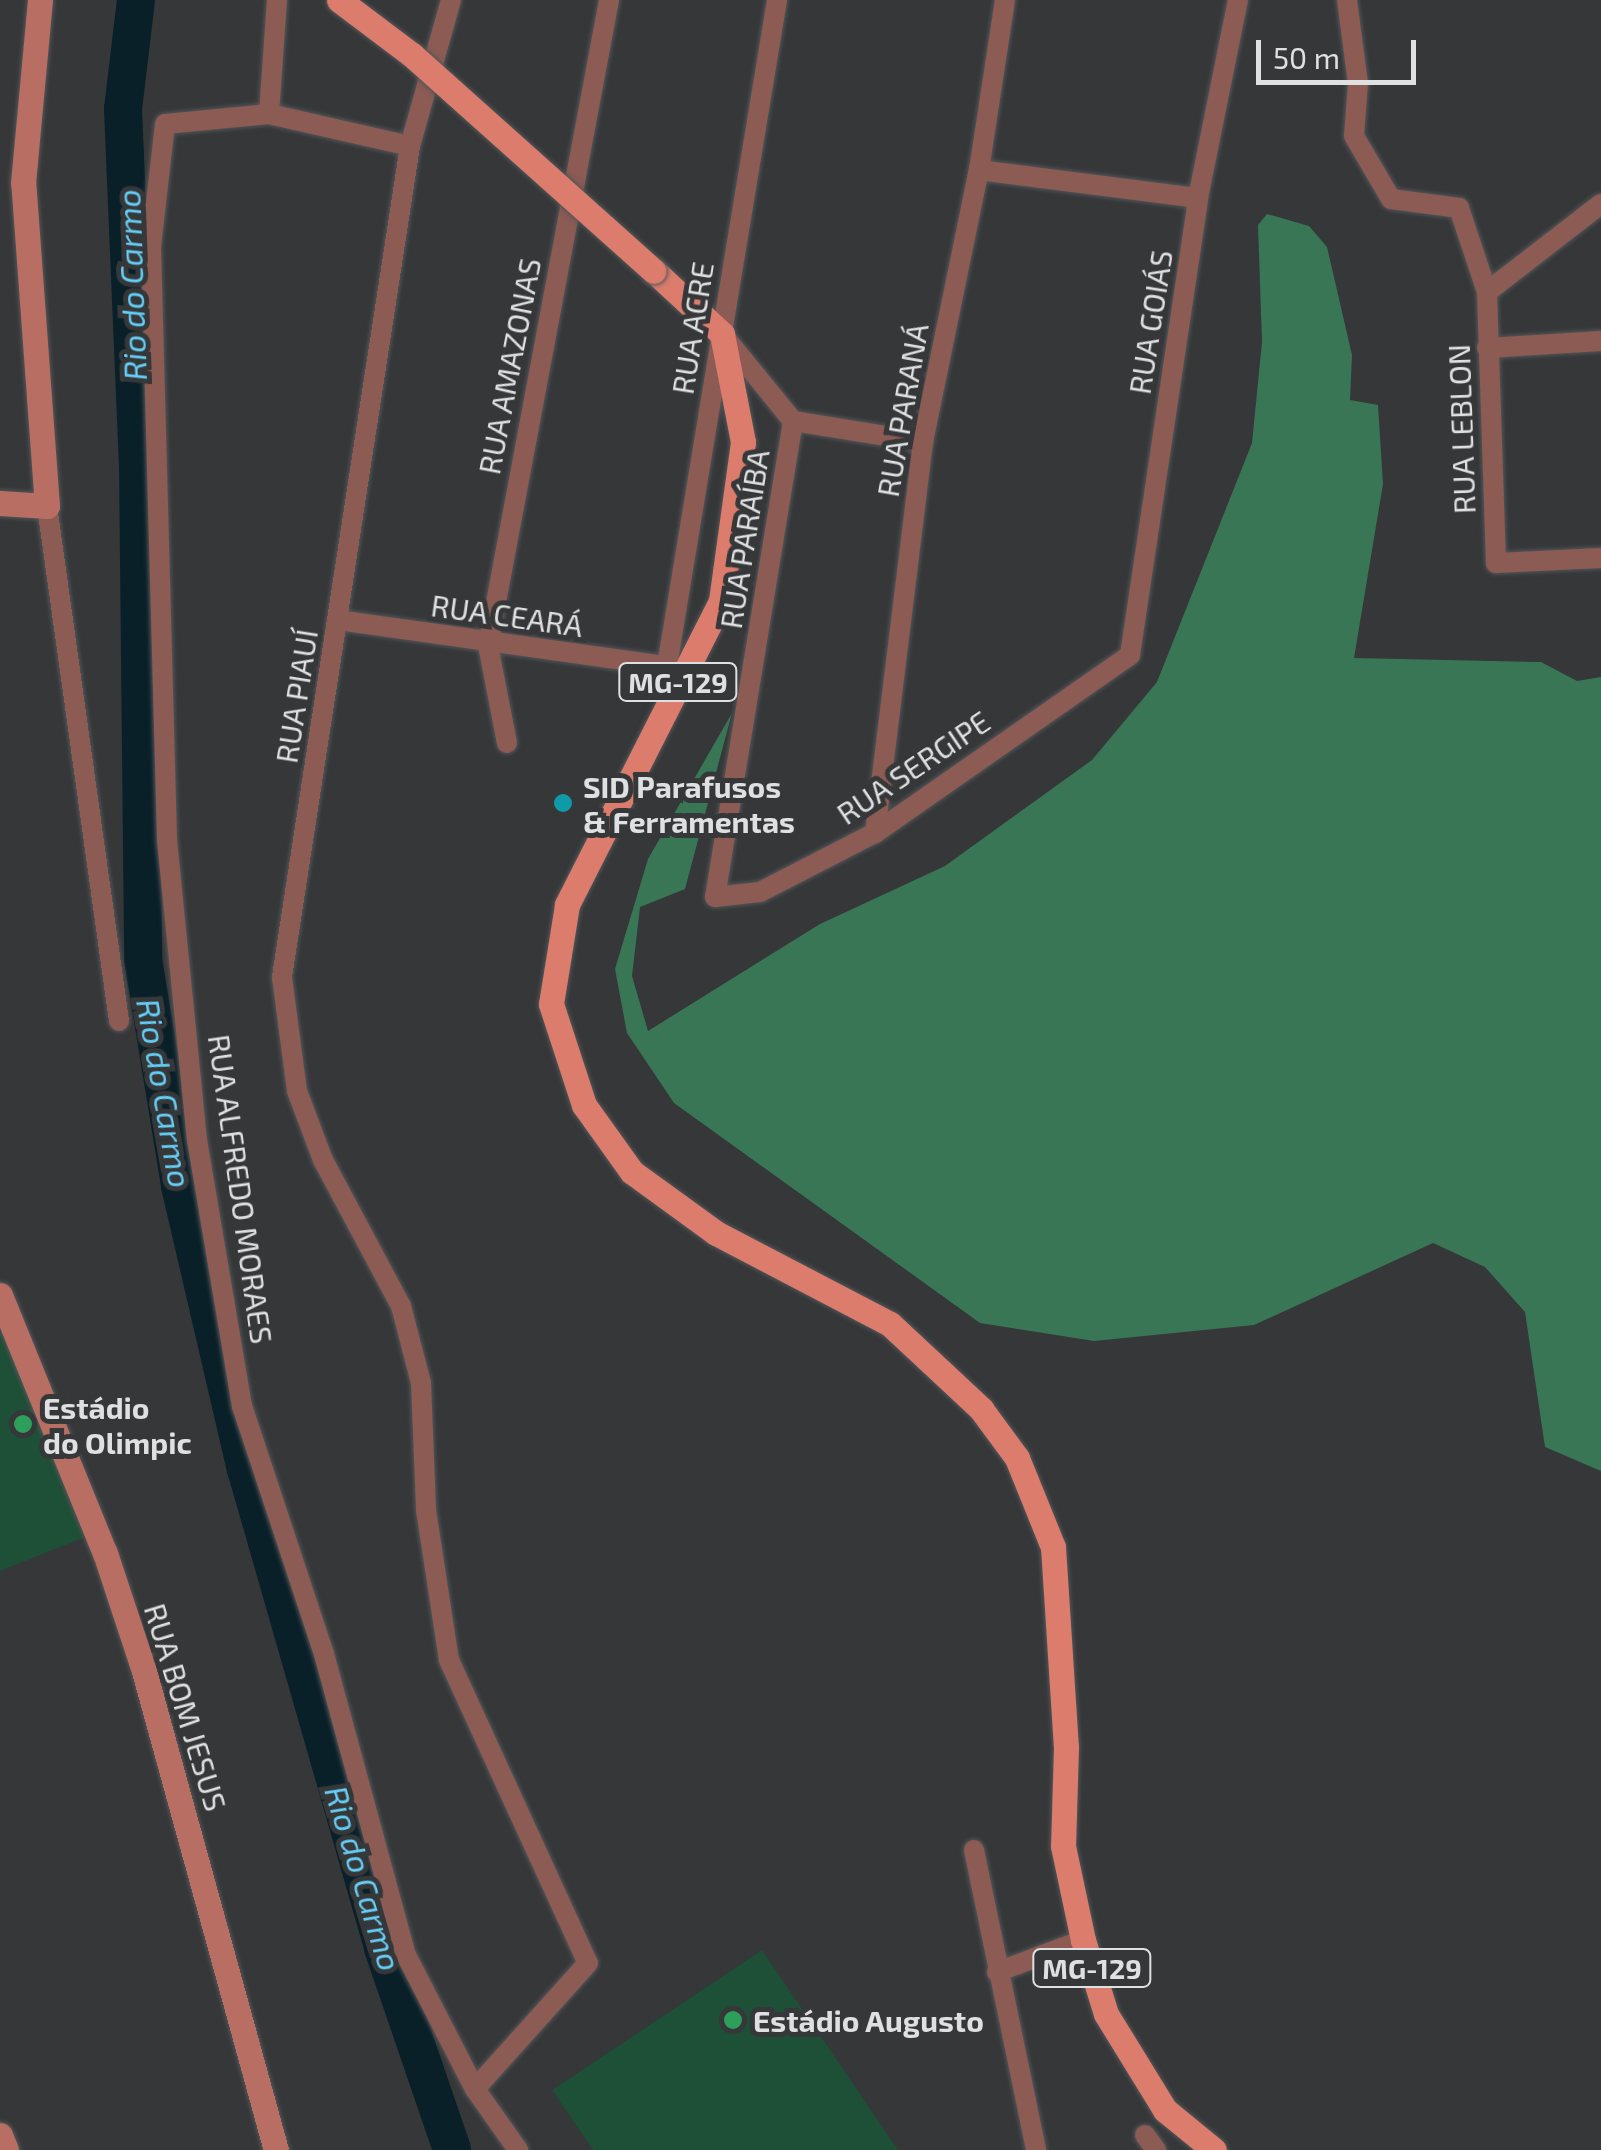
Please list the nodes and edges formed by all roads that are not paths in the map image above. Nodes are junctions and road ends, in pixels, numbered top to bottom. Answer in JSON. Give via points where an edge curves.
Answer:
{"nodes":[{"id":1,"x":40,"y":0,"type":"edge"},
{"id":2,"x":277,"y":0,"type":"edge"},
{"id":3,"x":339,"y":0,"type":"edge"},
{"id":4,"x":451,"y":0,"type":"edge"},
{"id":5,"x":609,"y":0,"type":"edge"},
{"id":6,"x":777,"y":0,"type":"edge"},
{"id":7,"x":1006,"y":0,"type":"edge"},
{"id":8,"x":1238,"y":0,"type":"edge"},
{"id":9,"x":1346,"y":0,"type":"edge"},
{"id":10,"x":269,"y":114,"type":"junction"},
{"id":11,"x":410,"y":146,"type":"junction"},
{"id":12,"x":979,"y":170,"type":"junction"},
{"id":13,"x":1198,"y":198,"type":"junction"},
{"id":14,"x":1601,"y":204,"type":"edge"},
{"id":15,"x":1488,"y":292,"type":"junction"},
{"id":16,"x":722,"y":334,"type":"junction"},
{"id":17,"x":1601,"y":341,"type":"edge"},
{"id":18,"x":1487,"y":348,"type":"junction"},
{"id":19,"x":794,"y":422,"type":"junction"},
{"id":20,"x":923,"y":442,"type":"junction"},
{"id":21,"x":0,"y":503,"type":"edge"},
{"id":22,"x":47,"y":506,"type":"junction"},
{"id":23,"x":1601,"y":558,"type":"edge"},
{"id":24,"x":338,"y":620,"type":"junction"},
{"id":25,"x":488,"y":645,"type":"junction"},
{"id":26,"x":1130,"y":655,"type":"joint"},
{"id":27,"x":668,"y":666,"type":"joint"},
{"id":28,"x":507,"y":744,"type":"dead end"},
{"id":29,"x":875,"y":832,"type":"junction"},
{"id":30,"x":715,"y":897,"type":"joint"},
{"id":31,"x":119,"y":1021,"type":"dead end"},
{"id":32,"x":0,"y":1295,"type":"edge"},
{"id":33,"x":974,"y":1850,"type":"dead end"},
{"id":34,"x":1084,"y":1940,"type":"junction"},
{"id":35,"x":997,"y":1972,"type":"junction"},
{"id":36,"x":475,"y":2089,"type":"junction"},
{"id":37,"x":1165,"y":2110,"type":"junction"},
{"id":38,"x":0,"y":2135,"type":"edge"},
{"id":39,"x":6,"y":2150,"type":"edge"},
{"id":40,"x":276,"y":2150,"type":"edge"},
{"id":41,"x":518,"y":2150,"type":"edge"},
{"id":42,"x":1036,"y":2150,"type":"edge"},
{"id":43,"x":1194,"y":2150,"type":"edge"},
{"id":44,"x":1214,"y":2150,"type":"edge"}],
"edges":[{"from":1,"to":22,"type":"street","via":[[22,183]]},
{"from":2,"to":10,"type":"street"},
{"from":3,"to":16,"type":"main road","bridge":true,"via":[[412,54]]},
{"from":4,"to":11,"type":"street","name":"RUA PIAUÍ"},
{"from":5,"to":25,"type":"street","name":"RUA AMAZONAS"},
{"from":6,"to":16,"type":"street","name":"RUA ACRE"},
{"from":7,"to":12,"type":"street","name":"RUA PARANÁ"},
{"from":8,"to":13,"type":"street","name":"RUA GOIÁS"},
{"from":9,"to":15,"type":"street","via":[[1358,83],[1354,136],[1392,199],[1459,208]]},
{"from":10,"to":11,"type":"street"},
{"from":10,"to":36,"type":"street","name":"RUA ALFREDO MORAES","via":[[164,124],[151,247],[166,840],[197,1140],[242,1406],[324,1654],[406,1955]]},
{"from":11,"to":24,"type":"street","name":"RUA PIAUÍ"},
{"from":12,"to":13,"type":"street"},
{"from":12,"to":20,"type":"street","name":"RUA PARANÁ"},
{"from":13,"to":26,"type":"street","name":"RUA GOIÁS"},
{"from":14,"to":15,"type":"street"},
{"from":15,"to":18,"type":"street","name":"RUA LEBLON"},
{"from":16,"to":19,"type":"street","name":"RUA PARAÍBA"},
{"from":16,"to":27,"type":"street","name":"RUA ACRE"},
{"from":16,"to":34,"type":"main road","name":"MG-129","number":"MG-129","via":[[743,442],[722,600],[567,905],[551,1004],[584,1105],[632,1172],[716,1233],[890,1324],[981,1409],[1018,1458],[1053,1546],[1066,1748],[1063,1846]]},
{"from":17,"to":18,"type":"street"},
{"from":18,"to":23,"type":"street","name":"RUA LEBLON","via":[[1496,563]]},
{"from":19,"to":20,"type":"street"},
{"from":19,"to":30,"type":"street","name":"RUA PARAÍBA"},
{"from":20,"to":29,"type":"street","name":"RUA PARANÁ"},
{"from":21,"to":22,"type":"street"},
{"from":22,"to":31,"type":"street"},
{"from":24,"to":25,"type":"street","name":"RUA CEARÁ"},
{"from":24,"to":36,"type":"street","name":"RUA PIAUÍ","via":[[282,978],[298,1091],[324,1160],[401,1306],[420,1383],[426,1510],[449,1660],[588,1963]]},
{"from":25,"to":27,"type":"street","name":"RUA CEARÁ"},
{"from":25,"to":28,"type":"street","name":"RUA AMAZONAS"},
{"from":26,"to":29,"type":"street","name":"RUA SERGIPE"},
{"from":29,"to":30,"type":"street","name":"RUA SERGIPE","via":[[760,892]]},
{"from":32,"to":40,"type":"street","name":"RUA BOM JESUS","via":[[105,1553],[144,1671]]},
{"from":33,"to":35,"type":"street"},
{"from":34,"to":35,"type":"street"},
{"from":34,"to":37,"type":"main road","name":"MG-129","number":"MG-129","via":[[1106,2014]]},
{"from":35,"to":42,"type":"street"},
{"from":36,"to":41,"type":"street","name":"RUA ALFREDO MORAES"},
{"from":37,"to":43,"type":"street"},
{"from":37,"to":44,"type":"main road","name":"MG-129","number":"MG-129"},
{"from":38,"to":39,"type":"street"}]}
